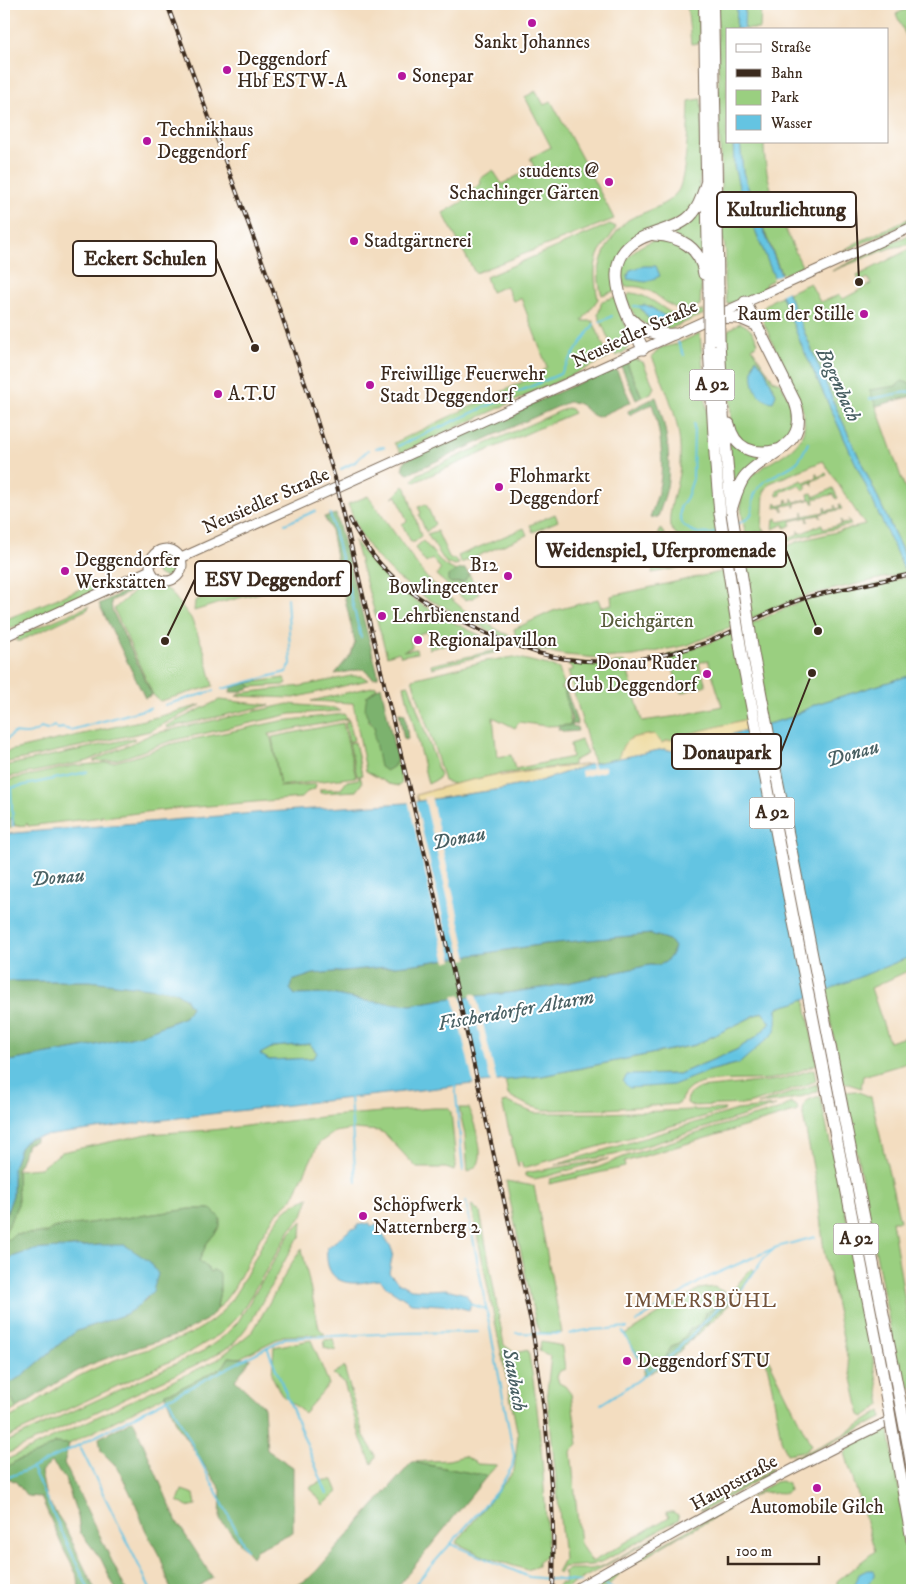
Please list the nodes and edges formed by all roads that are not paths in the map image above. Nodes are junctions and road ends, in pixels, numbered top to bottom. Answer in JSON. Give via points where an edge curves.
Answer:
{"nodes":[{"id":1,"x":704,"y":4,"type":"edge"},
{"id":2,"x":713,"y":4,"type":"edge"},
{"id":3,"x":711,"y":148,"type":"junction"},
{"id":4,"x":707,"y":182,"type":"junction"},
{"id":5,"x":912,"y":227,"type":"edge"},
{"id":6,"x":646,"y":236,"type":"junction"},
{"id":7,"x":713,"y":289,"type":"junction"},
{"id":8,"x":744,"y":302,"type":"junction"},
{"id":9,"x":628,"y":315,"type":"junction"},
{"id":10,"x":712,"y":316,"type":"junction"},
{"id":11,"x":756,"y":325,"type":"junction"},
{"id":12,"x":674,"y":334,"type":"junction"},
{"id":13,"x":714,"y":344,"type":"junction"},
{"id":14,"x":643,"y":349,"type":"junction"},
{"id":15,"x":723,"y":414,"type":"junction"},
{"id":16,"x":783,"y":448,"type":"junction"},
{"id":17,"x":726,"y":512,"type":"junction"},
{"id":18,"x":180,"y":558,"type":"junction"},
{"id":19,"x":150,"y":570,"type":"junction"},
{"id":20,"x":4,"y":637,"type":"edge"},
{"id":21,"x":836,"y":1110,"type":"junction"},
{"id":22,"x":912,"y":1410,"type":"edge"},
{"id":23,"x":912,"y":1467,"type":"edge"},
{"id":24,"x":912,"y":1540,"type":"edge"},
{"id":25,"x":576,"y":1589,"type":"edge"}],
"edges":[{"from":1,"to":3,"type":"highway"},
{"from":2,"to":3,"type":"highway"},
{"from":3,"to":4,"type":"highway","number":"A 92"},
{"from":3,"to":7,"type":"highway","number":"A 92"},
{"from":4,"to":6,"type":"highway","via":[[689,218]]},
{"from":4,"to":7,"type":"highway","number":"A 92"},
{"from":5,"to":8,"type":"main road","name":"Neusiedler Straße"},
{"from":6,"to":7,"type":"highway","via":[[669,236],[692,248]]},
{"from":6,"to":9,"type":"highway","via":[[625,251],[617,268],[617,285]]},
{"from":7,"to":13,"type":"highway","number":"A 92","bridge":true},
{"from":8,"to":10,"type":"main road","name":"Neusiedler Straße"},
{"from":8,"to":11,"type":"highway"},
{"from":9,"to":12,"type":"highway","via":[[645,331]]},
{"from":9,"to":14,"type":"highway"},
{"from":10,"to":11,"type":"highway","via":[[740,318]]},
{"from":10,"to":12,"type":"main road","name":"Neusiedler Straße"},
{"from":11,"to":16,"type":"highway","via":[[797,406],[797,428]]},
{"from":12,"to":14,"type":"main road","name":"Neusiedler Straße"},
{"from":13,"to":15,"type":"highway","number":"A 92"},
{"from":13,"to":17,"type":"highway","number":"A 92","via":[[715,454]]},
{"from":14,"to":18,"type":"main road","name":"Neusiedler Straße"},
{"from":15,"to":16,"type":"highway","via":[[731,433],[742,447],[760,453]]},
{"from":15,"to":17,"type":"highway","number":"A 92"},
{"from":16,"to":17,"type":"highway","via":[[746,475]]},
{"from":17,"to":21,"type":"highway","number":"A 92","bridge":true,"via":[[742,657]]},
{"from":18,"to":19,"type":"main road","via":[[172,550],[159,550],[151,559]]},
{"from":18,"to":19,"type":"main road","via":[[181,570],[173,580],[160,580]]},
{"from":19,"to":20,"type":"main road"},
{"from":21,"to":23,"type":"highway","number":"A 92","bridge":true,"via":[[893,1364]]},
{"from":21,"to":24,"type":"highway","number":"A 92","bridge":true},
{"from":22,"to":25,"type":"main road","name":"Hauptstraße","via":[[786,1472]]}]}
